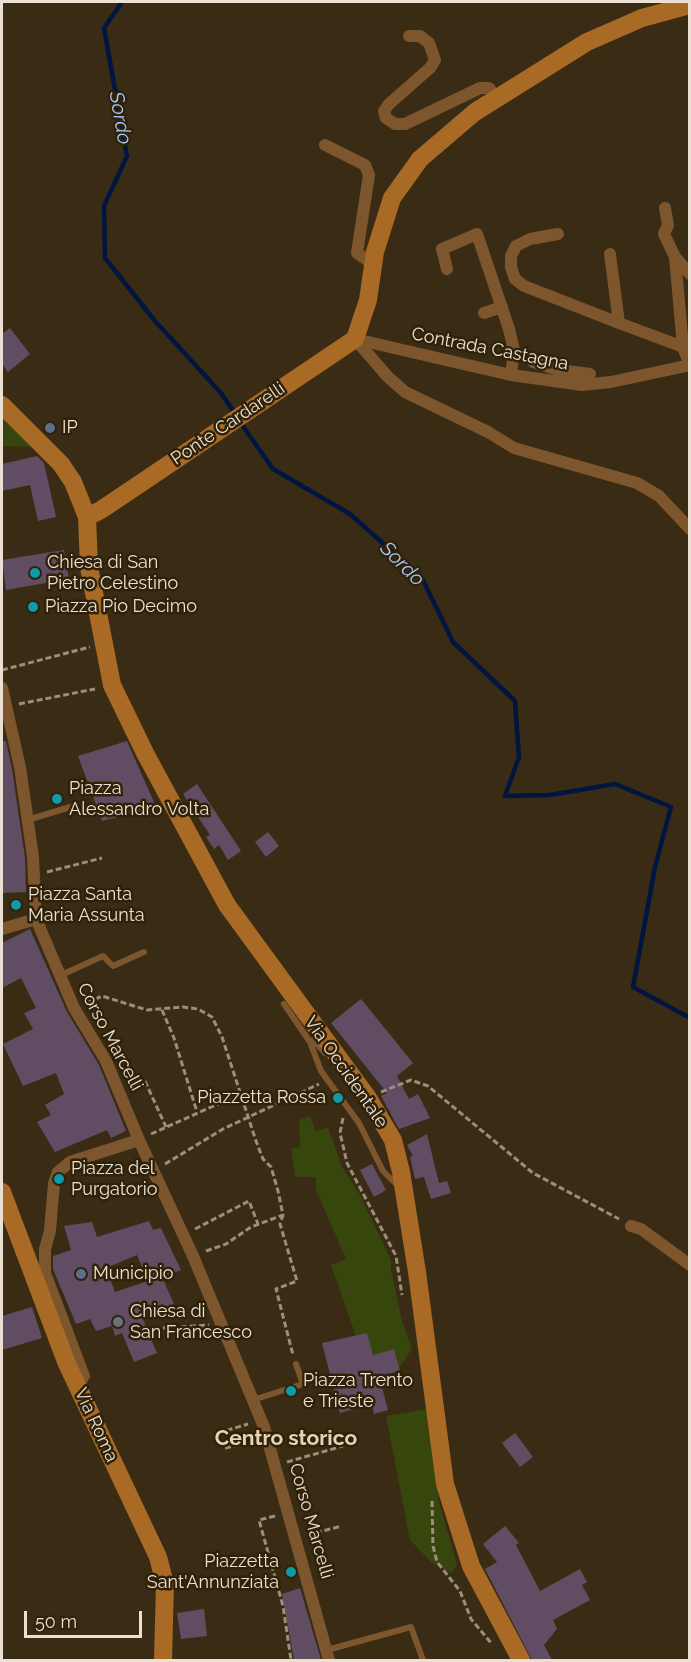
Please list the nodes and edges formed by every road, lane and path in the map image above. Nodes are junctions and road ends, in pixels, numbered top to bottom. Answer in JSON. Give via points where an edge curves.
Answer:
{"nodes":[{"id":1,"x":690,"y":4,"type":"edge"},
{"id":2,"x":409,"y":36,"type":"dead end"},
{"id":3,"x":496,"y":98,"type":"junction"},
{"id":4,"x":325,"y":145,"type":"dead end"},
{"id":5,"x":666,"y":207,"type":"dead end"},
{"id":6,"x":558,"y":234,"type":"dead end"},
{"id":7,"x":609,"y":254,"type":"dead end"},
{"id":8,"x":675,"y":257,"type":"junction"},
{"id":9,"x":373,"y":264,"type":"junction"},
{"id":10,"x":447,"y":269,"type":"dead end"},
{"id":11,"x":690,"y":274,"type":"edge"},
{"id":12,"x":501,"y":307,"type":"junction"},
{"id":13,"x":484,"y":313,"type":"dead end"},
{"id":14,"x":619,"y":323,"type":"junction"},
{"id":15,"x":355,"y":339,"type":"junction"},
{"id":16,"x":683,"y":347,"type":"junction"},
{"id":17,"x":533,"y":362,"type":"dead end"},
{"id":18,"x":690,"y":365,"type":"edge"},
{"id":19,"x":590,"y":374,"type":"dead end"},
{"id":20,"x":511,"y":375,"type":"junction"},
{"id":21,"x":560,"y":376,"type":"junction"},
{"id":22,"x":2,"y":405,"type":"edge"},
{"id":23,"x":94,"y":513,"type":"junction"},
{"id":24,"x":690,"y":529,"type":"edge"},
{"id":25,"x":104,"y":644,"type":"junction"},
{"id":26,"x":2,"y":670,"type":"edge"},
{"id":27,"x":112,"y":685,"type":"junction"},
{"id":28,"x":2,"y":688,"type":"edge"},
{"id":29,"x":6,"y":706,"type":"junction"},
{"id":30,"x":74,"y":806,"type":"dead end"},
{"id":31,"x":26,"y":820,"type":"junction"},
{"id":32,"x":102,"y":858,"type":"dead end"},
{"id":33,"x":34,"y":875,"type":"junction"},
{"id":34,"x":36,"y":919,"type":"junction"},
{"id":35,"x":2,"y":929,"type":"edge"},
{"id":36,"x":144,"y":952,"type":"dead end"},
{"id":37,"x":58,"y":976,"type":"junction"},
{"id":38,"x":284,"y":1004,"type":"dead end"},
{"id":39,"x":74,"y":1008,"type":"junction"},
{"id":40,"x":162,"y":1010,"type":"junction"},
{"id":41,"x":310,"y":1042,"type":"junction"},
{"id":42,"x":339,"y":1059,"type":"junction"},
{"id":43,"x":328,"y":1079,"type":"junction"},
{"id":44,"x":145,"y":1081,"type":"dead end"},
{"id":45,"x":239,"y":1095,"type":"junction"},
{"id":46,"x":368,"y":1098,"type":"junction"},
{"id":47,"x":349,"y":1108,"type":"junction"},
{"id":48,"x":197,"y":1112,"type":"junction"},
{"id":49,"x":248,"y":1119,"type":"junction"},
{"id":50,"x":166,"y":1127,"type":"junction"},
{"id":51,"x":139,"y":1140,"type":"junction"},
{"id":52,"x":153,"y":1170,"type":"junction"},
{"id":53,"x":404,"y":1191,"type":"junction"},
{"id":54,"x":2,"y":1192,"type":"edge"},
{"id":55,"x":283,"y":1215,"type":"junction"},
{"id":56,"x":258,"y":1224,"type":"junction"},
{"id":57,"x":631,"y":1226,"type":"joint"},
{"id":58,"x":183,"y":1235,"type":"junction"},
{"id":59,"x":193,"y":1256,"type":"junction"},
{"id":60,"x":690,"y":1265,"type":"edge"},
{"id":61,"x":403,"y":1300,"type":"dead end"},
{"id":62,"x":219,"y":1324,"type":"junction"},
{"id":63,"x":162,"y":1328,"type":"dead end"},
{"id":64,"x":296,"y":1364,"type":"joint"},
{"id":65,"x":78,"y":1386,"type":"junction"},
{"id":66,"x":252,"y":1400,"type":"junction"},
{"id":67,"x":261,"y":1420,"type":"junction"},
{"id":68,"x":218,"y":1433,"type":"dead end"},
{"id":69,"x":268,"y":1439,"type":"junction"},
{"id":70,"x":343,"y":1446,"type":"dead end"},
{"id":71,"x":225,"y":1448,"type":"dead end"},
{"id":72,"x":276,"y":1465,"type":"junction"},
{"id":73,"x":430,"y":1490,"type":"dead end"},
{"id":74,"x":289,"y":1512,"type":"junction"},
{"id":75,"x":342,"y":1526,"type":"dead end"},
{"id":76,"x":296,"y":1538,"type":"junction"},
{"id":77,"x":497,"y":1652,"type":"dead end"},
{"id":78,"x":328,"y":1655,"type":"edge"},
{"id":79,"x":163,"y":1660,"type":"edge"},
{"id":80,"x":291,"y":1660,"type":"edge"},
{"id":81,"x":423,"y":1660,"type":"edge"},
{"id":82,"x":521,"y":1660,"type":"edge"}],
"edges":[{"from":1,"to":3,"type":"main road","via":[[642,18],[586,42]]},
{"from":2,"to":3,"type":"street","via":[[420,36],[429,43],[435,60],[384,111],[394,124],[405,124],[480,88],[489,88]]},
{"from":3,"to":9,"type":"main road","via":[[420,159],[392,198]]},
{"from":4,"to":9,"type":"street","via":[[364,165],[369,175],[357,253]]},
{"from":5,"to":8,"type":"street","via":[[668,225],[664,234]]},
{"from":6,"to":14,"type":"street","via":[[516,246],[511,256],[515,279]]},
{"from":7,"to":14,"type":"street"},
{"from":8,"to":11,"type":"street"},
{"from":8,"to":16,"type":"street"},
{"from":9,"to":15,"type":"main road","via":[[368,300]]},
{"from":10,"to":12,"type":"street","via":[[442,249],[477,234]]},
{"from":12,"to":13,"type":"street"},
{"from":12,"to":20,"type":"street","via":[[514,350]]},
{"from":14,"to":16,"type":"street"},
{"from":15,"to":20,"type":"street","name":"Contrada Castagna"},
{"from":15,"to":23,"type":"main road","name":"Ponte Cardarelli"},
{"from":15,"to":24,"type":"street","via":[[405,392],[514,448],[637,483],[659,495]]},
{"from":16,"to":18,"type":"street"},
{"from":17,"to":21,"type":"street"},
{"from":18,"to":21,"type":"street","name":"Contrada Castagna","via":[[582,385]]},
{"from":19,"to":21,"type":"street"},
{"from":20,"to":21,"type":"street","name":"Contrada Castagna"},
{"from":22,"to":23,"type":"main road","name":"Via Occidentale","via":[[61,464]]},
{"from":23,"to":25,"type":"main road","name":"Via Occidentale","via":[[89,567]]},
{"from":25,"to":26,"type":"path"},
{"from":25,"to":27,"type":"main road","name":"Via Occidentale"},
{"from":27,"to":29,"type":"path"},
{"from":27,"to":42,"type":"main road","name":"Via Occidentale","via":[[227,904]]},
{"from":28,"to":29,"type":"street","name":"Corso Marcelli"},
{"from":29,"to":31,"type":"street","name":"Corso Marcelli","via":[[20,767]]},
{"from":30,"to":31,"type":"lane"},
{"from":31,"to":33,"type":"street","name":"Corso Marcelli"},
{"from":32,"to":33,"type":"path"},
{"from":33,"to":34,"type":"street","name":"Corso Marcelli"},
{"from":34,"to":35,"type":"street"},
{"from":34,"to":37,"type":"street","name":"Corso Marcelli"},
{"from":36,"to":37,"type":"lane","via":[[113,966],[103,956]]},
{"from":37,"to":39,"type":"street","name":"Corso Marcelli"},
{"from":38,"to":41,"type":"lane"},
{"from":39,"to":40,"type":"path","via":[[102,996],[147,1010]]},
{"from":39,"to":51,"type":"street","name":"Corso Marcelli","via":[[106,1061]]},
{"from":40,"to":45,"type":"path","via":[[198,1009],[212,1017]]},
{"from":40,"to":48,"type":"path"},
{"from":41,"to":42,"type":"lane","via":[[313,1040],[329,1057]]},
{"from":41,"to":43,"type":"lane"},
{"from":42,"to":46,"type":"main road","name":"Via Occidentale"},
{"from":43,"to":47,"type":"lane"},
{"from":43,"to":49,"type":"path"},
{"from":44,"to":50,"type":"path"},
{"from":45,"to":48,"type":"path"},
{"from":45,"to":49,"type":"path"},
{"from":46,"to":53,"type":"main road","name":"Via Occidentale","via":[[393,1140]]},
{"from":46,"to":57,"type":"path","via":[[411,1080],[428,1086],[533,1173]]},
{"from":47,"to":53,"type":"lane","via":[[383,1171]]},
{"from":47,"to":61,"type":"path","via":[[339,1133],[347,1163],[396,1256]]},
{"from":48,"to":50,"type":"path"},
{"from":49,"to":52,"type":"path","via":[[206,1138]]},
{"from":49,"to":55,"type":"path","via":[[263,1159],[271,1167]]},
{"from":50,"to":51,"type":"path"},
{"from":51,"to":52,"type":"street","name":"Corso Marcelli"},
{"from":51,"to":65,"type":"street","via":[[70,1162],[58,1172],[54,1183],[45,1273],[84,1376]]},
{"from":52,"to":58,"type":"street","name":"Corso Marcelli"},
{"from":53,"to":82,"type":"main road","name":"Via Occidentale","via":[[445,1484],[471,1566]]},
{"from":54,"to":65,"type":"main road","name":"Via Roma"},
{"from":55,"to":56,"type":"path"},
{"from":55,"to":64,"type":"path","via":[[280,1224],[297,1281],[276,1289]]},
{"from":56,"to":58,"type":"path","via":[[249,1202]]},
{"from":56,"to":59,"type":"path","via":[[225,1244]]},
{"from":57,"to":60,"type":"street","via":[[641,1229]]},
{"from":58,"to":59,"type":"street","name":"Corso Marcelli"},
{"from":59,"to":62,"type":"street","name":"Corso Marcelli"},
{"from":62,"to":63,"type":"path"},
{"from":62,"to":66,"type":"street","name":"Corso Marcelli"},
{"from":64,"to":66,"type":"lane","via":[[303,1384]]},
{"from":65,"to":79,"type":"main road","name":"Via Roma","via":[[158,1557],[165,1584]]},
{"from":66,"to":67,"type":"street","name":"Corso Marcelli"},
{"from":67,"to":68,"type":"path"},
{"from":67,"to":69,"type":"street","name":"Corso Marcelli"},
{"from":69,"to":71,"type":"path"},
{"from":69,"to":72,"type":"street","name":"Corso Marcelli"},
{"from":70,"to":72,"type":"path"},
{"from":72,"to":74,"type":"street","name":"Corso Marcelli"},
{"from":73,"to":77,"type":"path","via":[[437,1562],[460,1591],[471,1619]]},
{"from":74,"to":76,"type":"street","name":"Corso Marcelli"},
{"from":74,"to":80,"type":"path","via":[[259,1520],[283,1606]]},
{"from":75,"to":76,"type":"path"},
{"from":76,"to":78,"type":"street","name":"Corso Marcelli"},
{"from":78,"to":81,"type":"lane","via":[[411,1627]]}]}
